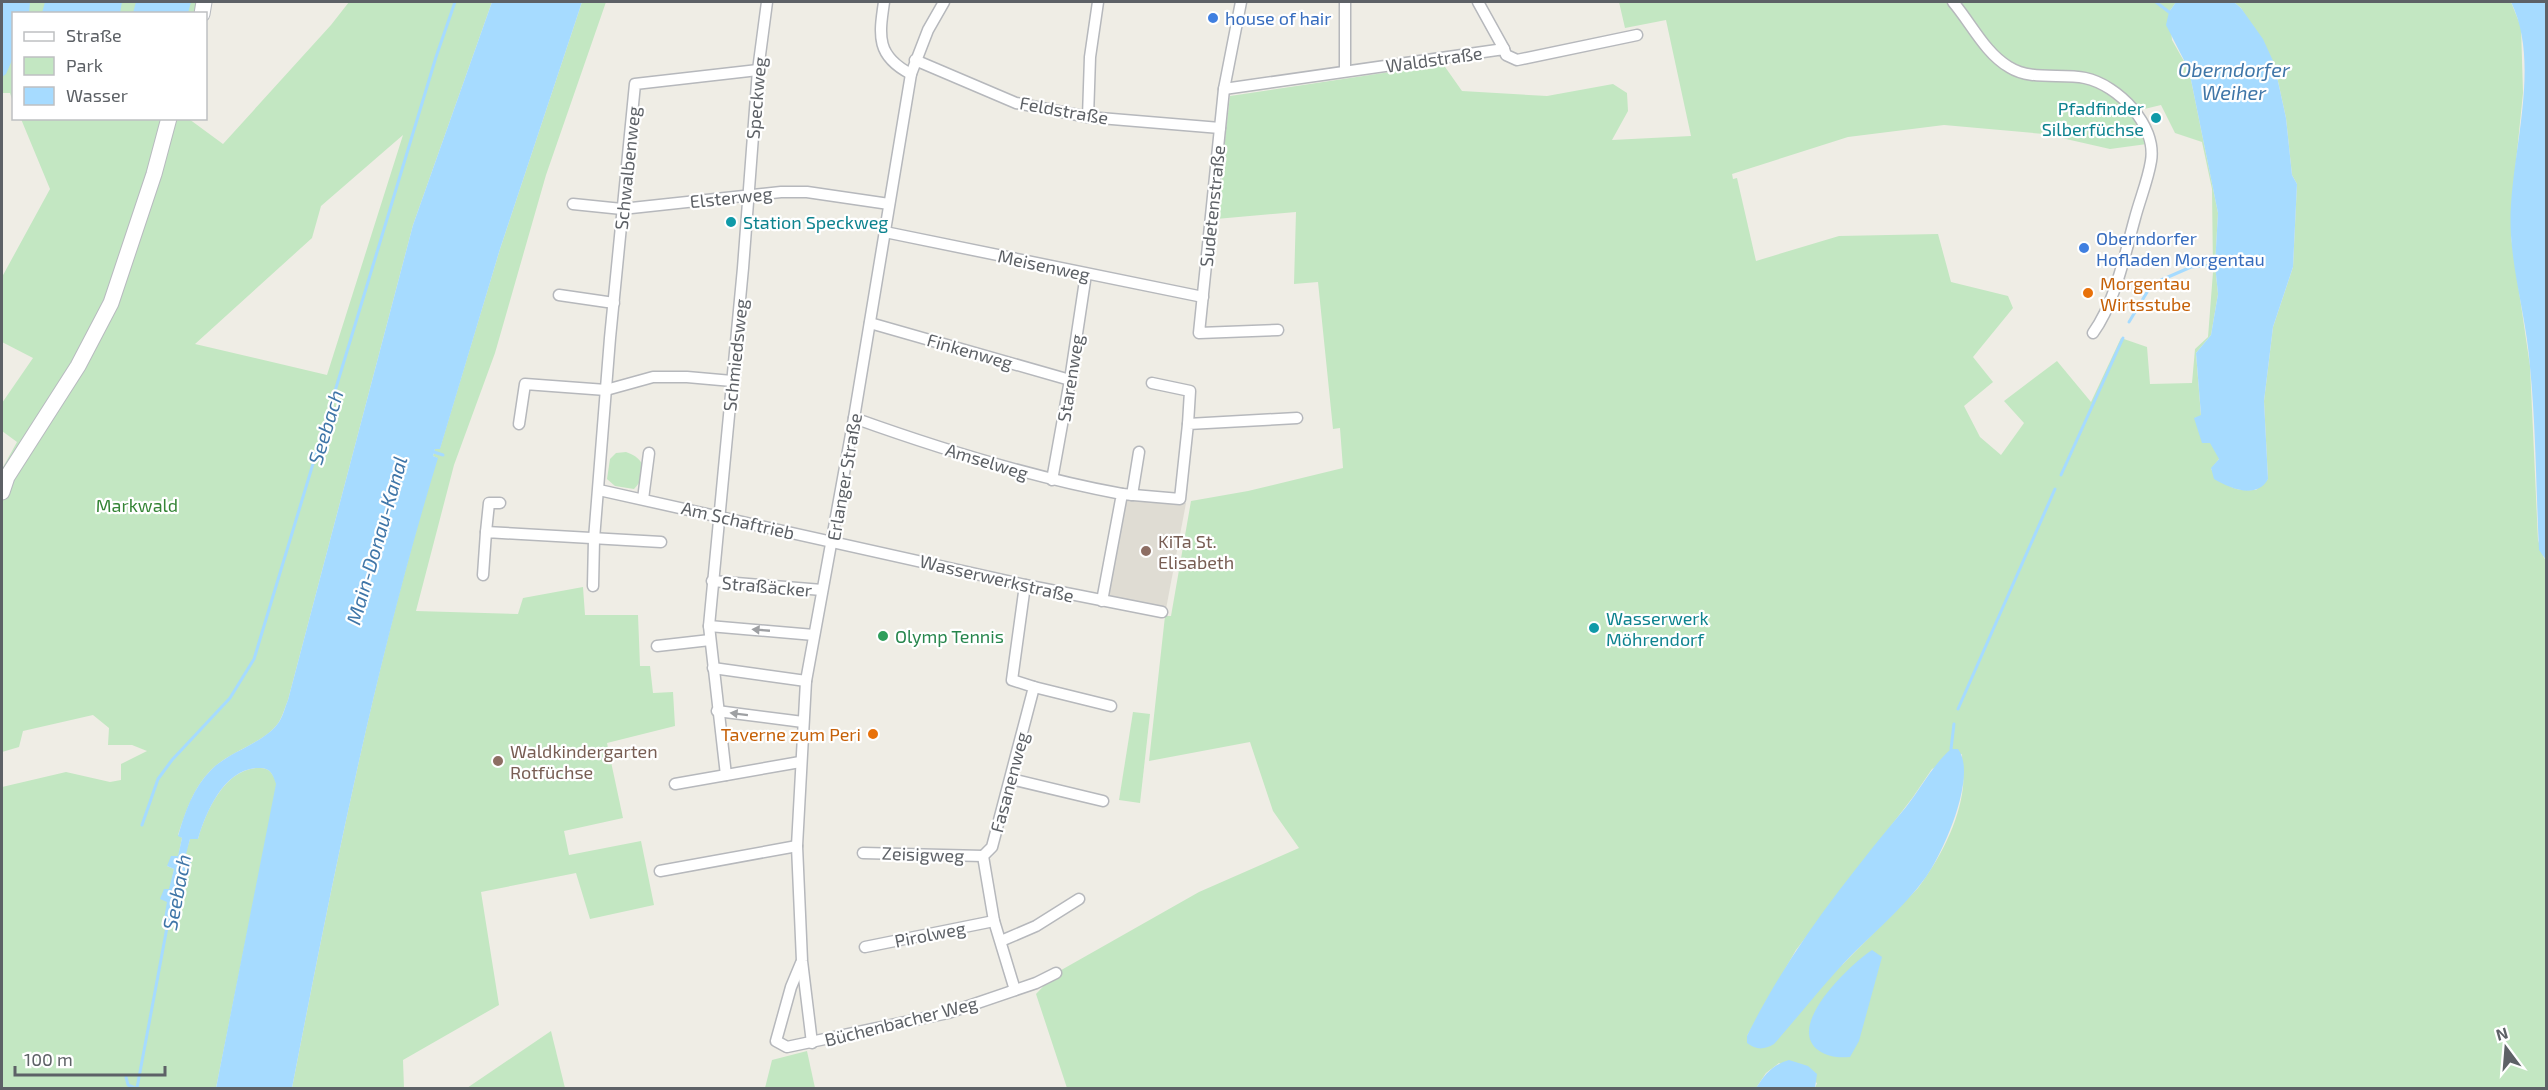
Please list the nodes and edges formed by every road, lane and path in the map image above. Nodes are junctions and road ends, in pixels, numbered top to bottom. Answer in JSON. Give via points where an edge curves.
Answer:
{"nodes":[{"id":1,"x":767,"y":2,"type":"edge"},
{"id":2,"x":884,"y":2,"type":"edge"},
{"id":3,"x":944,"y":2,"type":"edge"},
{"id":4,"x":1098,"y":2,"type":"edge"},
{"id":5,"x":1241,"y":2,"type":"edge"},
{"id":6,"x":1345,"y":2,"type":"edge"},
{"id":7,"x":1478,"y":2,"type":"edge"},
{"id":8,"x":1953,"y":2,"type":"edge"},
{"id":9,"x":1636,"y":35,"type":"dead end"},
{"id":10,"x":1504,"y":50,"type":"junction"},
{"id":11,"x":915,"y":60,"type":"junction"},
{"id":12,"x":758,"y":70,"type":"junction"},
{"id":13,"x":1345,"y":71,"type":"junction"},
{"id":14,"x":911,"y":74,"type":"junction"},
{"id":15,"x":1224,"y":89,"type":"junction"},
{"id":16,"x":1088,"y":117,"type":"junction"},
{"id":17,"x":168,"y":120,"type":"edge"},
{"id":18,"x":1220,"y":128,"type":"junction"},
{"id":19,"x":747,"y":194,"type":"junction"},
{"id":20,"x":573,"y":204,"type":"dead end"},
{"id":21,"x":889,"y":204,"type":"junction"},
{"id":22,"x":622,"y":209,"type":"junction"},
{"id":23,"x":885,"y":232,"type":"junction"},
{"id":24,"x":1086,"y":274,"type":"junction"},
{"id":25,"x":559,"y":295,"type":"dead end"},
{"id":26,"x":1203,"y":297,"type":"junction"},
{"id":27,"x":614,"y":303,"type":"junction"},
{"id":28,"x":870,"y":323,"type":"junction"},
{"id":29,"x":1278,"y":330,"type":"dead end"},
{"id":30,"x":2093,"y":333,"type":"dead end"},
{"id":31,"x":1070,"y":380,"type":"junction"},
{"id":32,"x":732,"y":381,"type":"junction"},
{"id":33,"x":1152,"y":383,"type":"dead end"},
{"id":34,"x":606,"y":390,"type":"junction"},
{"id":35,"x":855,"y":418,"type":"junction"},
{"id":36,"x":1297,"y":418,"type":"dead end"},
{"id":37,"x":519,"y":424,"type":"dead end"},
{"id":38,"x":1188,"y":424,"type":"junction"},
{"id":39,"x":1139,"y":452,"type":"dead end"},
{"id":40,"x":650,"y":453,"type":"dead end"},
{"id":41,"x":1052,"y":480,"type":"junction"},
{"id":42,"x":598,"y":490,"type":"junction"},
{"id":43,"x":2,"y":492,"type":"edge"},
{"id":44,"x":1127,"y":494,"type":"junction"},
{"id":45,"x":643,"y":499,"type":"junction"},
{"id":46,"x":500,"y":503,"type":"dead end"},
{"id":47,"x":718,"y":515,"type":"junction"},
{"id":48,"x":486,"y":532,"type":"junction"},
{"id":49,"x":594,"y":539,"type":"junction"},
{"id":50,"x":661,"y":542,"type":"dead end"},
{"id":51,"x":832,"y":542,"type":"junction"},
{"id":52,"x":483,"y":575,"type":"dead end"},
{"id":53,"x":712,"y":581,"type":"junction"},
{"id":54,"x":1025,"y":585,"type":"junction"},
{"id":55,"x":593,"y":586,"type":"dead end"},
{"id":56,"x":822,"y":590,"type":"junction"},
{"id":57,"x":1102,"y":601,"type":"junction"},
{"id":58,"x":1162,"y":612,"type":"dead end"},
{"id":59,"x":708,"y":626,"type":"junction"},
{"id":60,"x":814,"y":634,"type":"junction"},
{"id":61,"x":710,"y":640,"type":"junction"},
{"id":62,"x":657,"y":646,"type":"dead end"},
{"id":63,"x":713,"y":668,"type":"junction"},
{"id":64,"x":806,"y":681,"type":"junction"},
{"id":65,"x":1034,"y":687,"type":"junction"},
{"id":66,"x":1111,"y":706,"type":"dead end"},
{"id":67,"x":717,"y":711,"type":"junction"},
{"id":68,"x":803,"y":722,"type":"junction"},
{"id":69,"x":800,"y":762,"type":"junction"},
{"id":70,"x":726,"y":775,"type":"junction"},
{"id":71,"x":1011,"y":779,"type":"junction"},
{"id":72,"x":675,"y":784,"type":"dead end"},
{"id":73,"x":1103,"y":801,"type":"dead end"},
{"id":74,"x":797,"y":846,"type":"junction"},
{"id":75,"x":863,"y":853,"type":"dead end"},
{"id":76,"x":983,"y":856,"type":"junction"},
{"id":77,"x":660,"y":871,"type":"dead end"},
{"id":78,"x":1079,"y":899,"type":"dead end"},
{"id":79,"x":994,"y":921,"type":"junction"},
{"id":80,"x":1000,"y":941,"type":"junction"},
{"id":81,"x":865,"y":947,"type":"dead end"},
{"id":82,"x":802,"y":961,"type":"junction"},
{"id":83,"x":1056,"y":973,"type":"dead end"},
{"id":84,"x":1016,"y":990,"type":"junction"},
{"id":85,"x":812,"y":1043,"type":"junction"}],
"edges":[{"from":1,"to":12,"type":"street","name":"Speckweg"},
{"from":2,"to":14,"type":"street","via":[[880,37],[886,56]]},
{"from":3,"to":11,"type":"street","name":"Erlanger Straße"},
{"from":4,"to":16,"type":"street","via":[[1090,57]]},
{"from":5,"to":15,"type":"street","name":"Sudetenstraße"},
{"from":6,"to":13,"type":"street"},
{"from":7,"to":10,"type":"street"},
{"from":8,"to":30,"type":"street","via":[[1991,52],[2009,68],[2037,76],[2085,78],[2101,84],[2133,110],[2149,138],[2151,160],[2127,245],[2104,316]]},
{"from":9,"to":10,"type":"street","name":"Waldstraße","via":[[1517,60]]},
{"from":10,"to":13,"type":"street","name":"Waldstraße"},
{"from":11,"to":14,"type":"street","name":"Erlanger Straße"},
{"from":11,"to":16,"type":"street","name":"Feldstraße","via":[[1016,102]]},
{"from":12,"to":19,"type":"street","name":"Speckweg"},
{"from":12,"to":22,"type":"street","name":"Schwalbenweg","via":[[635,84]]},
{"from":13,"to":15,"type":"street","name":"Waldstraße"},
{"from":14,"to":21,"type":"street","name":"Erlanger Straße"},
{"from":15,"to":18,"type":"street","name":"Sudetenstraße"},
{"from":16,"to":18,"type":"street","name":"Feldstraße"},
{"from":17,"to":43,"type":"street","via":[[111,303],[78,366],[7,477]]},
{"from":18,"to":26,"type":"street","name":"Sudetenstraße"},
{"from":19,"to":21,"type":"street","name":"Elsterweg","via":[[807,192]]},
{"from":19,"to":22,"type":"street","name":"Elsterweg"},
{"from":19,"to":32,"type":"street","name":"Schmiedsweg"},
{"from":20,"to":22,"type":"street","name":"Elsterweg"},
{"from":21,"to":23,"type":"street","name":"Erlanger Straße"},
{"from":22,"to":27,"type":"street","name":"Schwalbenweg"},
{"from":23,"to":24,"type":"street","name":"Meisenweg"},
{"from":23,"to":28,"type":"street","name":"Erlanger Straße"},
{"from":24,"to":26,"type":"street","name":"Meisenweg"},
{"from":24,"to":31,"type":"street","name":"Starenweg"},
{"from":25,"to":27,"type":"street"},
{"from":26,"to":29,"type":"street","name":"Sudetenstraße","via":[[1199,333]]},
{"from":27,"to":34,"type":"street","name":"Schwalbenweg"},
{"from":28,"to":31,"type":"street","name":"Finkenweg"},
{"from":28,"to":35,"type":"street","name":"Erlanger Straße"},
{"from":31,"to":41,"type":"street","name":"Starenweg"},
{"from":32,"to":34,"type":"street","via":[[653,377]]},
{"from":32,"to":47,"type":"street","name":"Schmiedsweg"},
{"from":33,"to":38,"type":"street","name":"Amselweg","via":[[1190,391]]},
{"from":34,"to":37,"type":"street","via":[[525,384]]},
{"from":34,"to":42,"type":"street","name":"Schwalbenweg"},
{"from":35,"to":41,"type":"street","name":"Amselweg","via":[[974,459]]},
{"from":35,"to":51,"type":"street","name":"Erlanger Straße"},
{"from":36,"to":38,"type":"street"},
{"from":38,"to":44,"type":"street","name":"Amselweg","via":[[1180,499]]},
{"from":39,"to":44,"type":"street"},
{"from":40,"to":45,"type":"street"},
{"from":41,"to":44,"type":"street","name":"Amselweg"},
{"from":42,"to":45,"type":"street","name":"Am Schaftrieb"},
{"from":42,"to":49,"type":"street","name":"Schwalbenweg"},
{"from":44,"to":57,"type":"street"},
{"from":45,"to":47,"type":"street","name":"Am Schaftrieb"},
{"from":46,"to":48,"type":"street","via":[[489,503]]},
{"from":47,"to":51,"type":"street","name":"Am Schaftrieb"},
{"from":47,"to":53,"type":"street","name":"Straßäcker"},
{"from":48,"to":49,"type":"street"},
{"from":48,"to":52,"type":"street"},
{"from":49,"to":50,"type":"street"},
{"from":49,"to":55,"type":"street","name":"Schwalbenweg"},
{"from":51,"to":54,"type":"street","name":"Wasserwerkstraße"},
{"from":51,"to":56,"type":"street","name":"Erlanger Straße"},
{"from":53,"to":56,"type":"street","name":"Straßäcker"},
{"from":53,"to":59,"type":"street","name":"Straßäcker"},
{"from":54,"to":57,"type":"street","name":"Wasserwerkstraße"},
{"from":54,"to":65,"type":"street","via":[[1012,680]]},
{"from":56,"to":60,"type":"street","name":"Erlanger Straße"},
{"from":57,"to":58,"type":"street","name":"Wasserwerkstraße"},
{"from":60,"to":59,"type":"street","one_way":true},
{"from":59,"to":61,"type":"street","name":"Straßäcker"},
{"from":60,"to":64,"type":"street","name":"Erlanger Straße"},
{"from":61,"to":62,"type":"street"},
{"from":61,"to":63,"type":"street","name":"Straßäcker"},
{"from":63,"to":64,"type":"street"},
{"from":63,"to":67,"type":"street","name":"Straßäcker"},
{"from":64,"to":68,"type":"street","name":"Erlanger Straße"},
{"from":65,"to":66,"type":"street"},
{"from":65,"to":71,"type":"street","name":"Fasanenweg"},
{"from":68,"to":67,"type":"street","one_way":true},
{"from":67,"to":70,"type":"street","name":"Straßäcker"},
{"from":68,"to":69,"type":"street","name":"Erlanger Straße"},
{"from":69,"to":70,"type":"street"},
{"from":69,"to":74,"type":"street","name":"Erlanger Straße"},
{"from":70,"to":72,"type":"street"},
{"from":71,"to":73,"type":"street"},
{"from":71,"to":76,"type":"street","name":"Fasanenweg","via":[[992,847]]},
{"from":74,"to":77,"type":"street"},
{"from":74,"to":82,"type":"street","name":"Erlanger Straße"},
{"from":75,"to":76,"type":"street","name":"Zeisigweg"},
{"from":76,"to":79,"type":"street","name":"Fasanenweg"},
{"from":78,"to":80,"type":"street","via":[[1036,926]]},
{"from":79,"to":80,"type":"street","name":"Fasanenweg"},
{"from":79,"to":81,"type":"street","name":"Pirolweg"},
{"from":80,"to":84,"type":"street","name":"Fasanenweg"},
{"from":82,"to":85,"type":"street","name":"Erlanger Straße"},
{"from":82,"to":85,"type":"street","name":"Erlanger Straße","via":[[776,1041],[787,1047]]},
{"from":83,"to":84,"type":"street","name":"Büchenbacher Weg"},
{"from":84,"to":85,"type":"street","name":"Büchenbacher Weg","via":[[948,1013]]}]}
